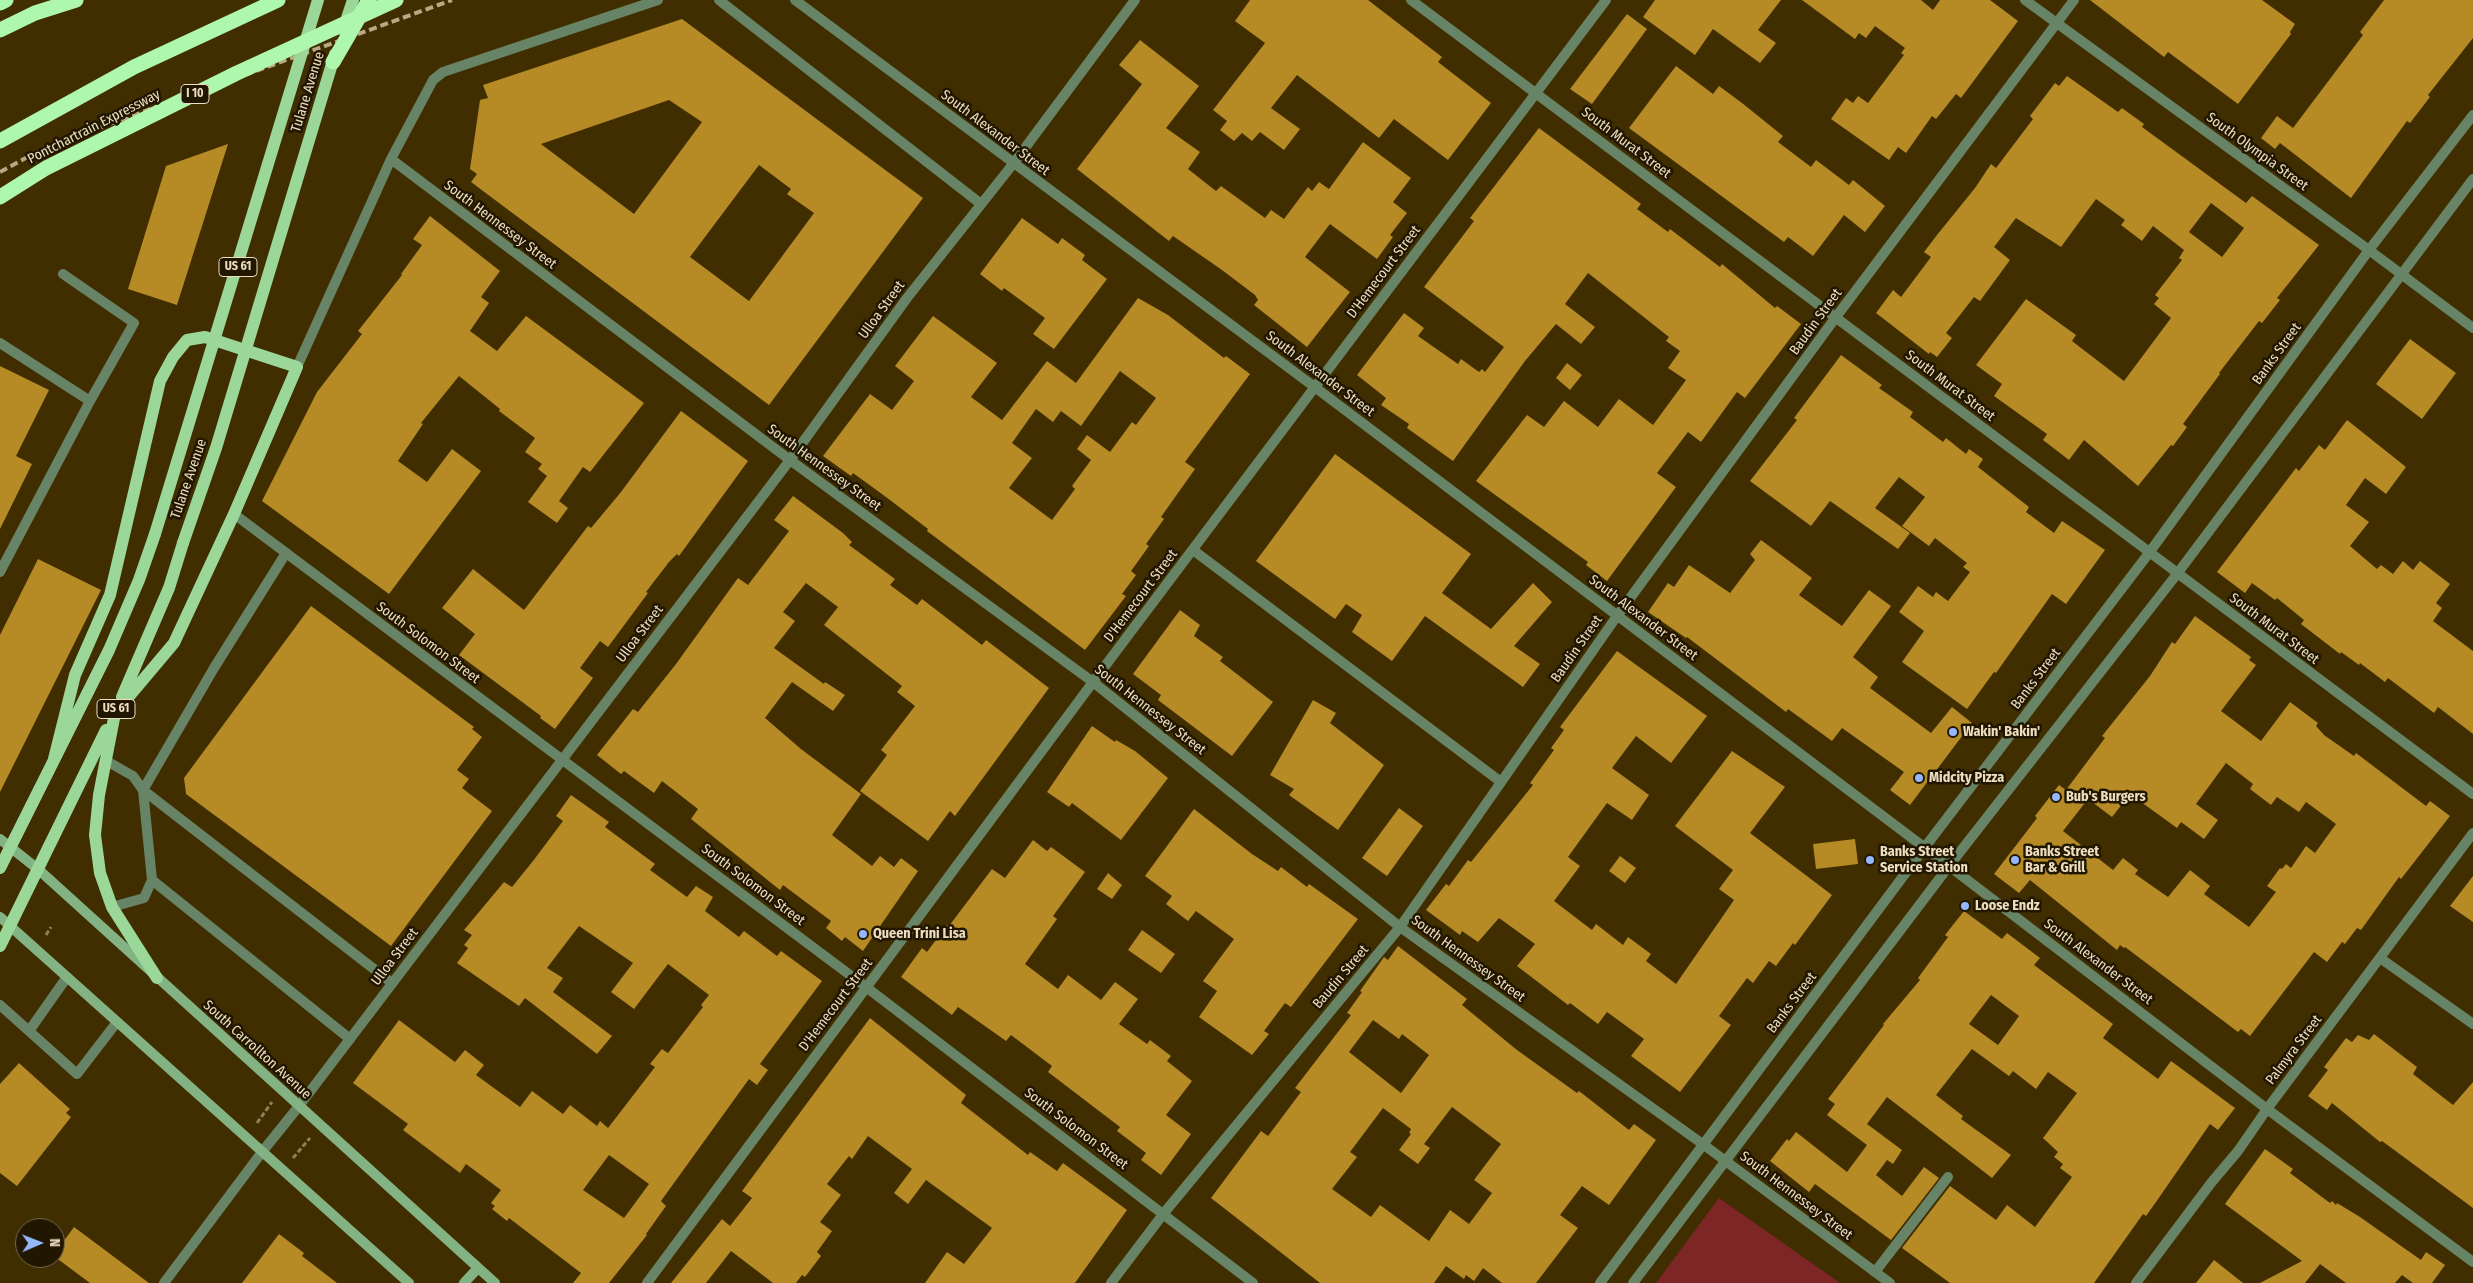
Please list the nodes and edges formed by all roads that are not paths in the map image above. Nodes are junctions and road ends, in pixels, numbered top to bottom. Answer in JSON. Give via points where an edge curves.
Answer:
{"nodes":[{"id":1,"x":6,"y":0,"type":"edge"},
{"id":2,"x":76,"y":0,"type":"edge"},
{"id":3,"x":278,"y":0,"type":"edge"},
{"id":4,"x":318,"y":0,"type":"edge"},
{"id":5,"x":353,"y":0,"type":"edge"},
{"id":6,"x":369,"y":0,"type":"edge"},
{"id":7,"x":396,"y":0,"type":"edge"},
{"id":8,"x":658,"y":0,"type":"edge"},
{"id":9,"x":719,"y":0,"type":"edge"},
{"id":10,"x":795,"y":0,"type":"edge"},
{"id":11,"x":1135,"y":0,"type":"edge"},
{"id":12,"x":1411,"y":0,"type":"edge"},
{"id":13,"x":1606,"y":0,"type":"edge"},
{"id":14,"x":2025,"y":0,"type":"edge"},
{"id":15,"x":2074,"y":0,"type":"edge"},
{"id":16,"x":0,"y":3,"type":"edge"},
{"id":17,"x":2056,"y":24,"type":"junction"},
{"id":18,"x":0,"y":30,"type":"edge"},
{"id":19,"x":333,"y":62,"type":"junction"},
{"id":20,"x":1534,"y":93,"type":"junction"},
{"id":21,"x":2473,"y":115,"type":"edge"},
{"id":22,"x":0,"y":140,"type":"edge"},
{"id":23,"x":391,"y":159,"type":"junction"},
{"id":24,"x":1013,"y":164,"type":"junction"},
{"id":25,"x":2473,"y":179,"type":"edge"},
{"id":26,"x":0,"y":197,"type":"edge"},
{"id":27,"x":981,"y":204,"type":"junction"},
{"id":28,"x":2369,"y":250,"type":"junction"},
{"id":29,"x":63,"y":274,"type":"dead end"},
{"id":30,"x":2401,"y":274,"type":"junction"},
{"id":31,"x":1836,"y":317,"type":"junction"},
{"id":32,"x":2473,"y":328,"type":"edge"},
{"id":33,"x":0,"y":343,"type":"edge"},
{"id":34,"x":297,"y":367,"type":"junction"},
{"id":35,"x":1316,"y":388,"type":"junction"},
{"id":36,"x":90,"y":401,"type":"junction"},
{"id":37,"x":790,"y":460,"type":"junction"},
{"id":38,"x":234,"y":514,"type":"junction"},
{"id":39,"x":1193,"y":550,"type":"junction"},
{"id":40,"x":286,"y":553,"type":"junction"},
{"id":41,"x":2149,"y":553,"type":"junction"},
{"id":42,"x":0,"y":572,"type":"edge"},
{"id":43,"x":2177,"y":574,"type":"junction"},
{"id":44,"x":1617,"y":616,"type":"junction"},
{"id":45,"x":1093,"y":682,"type":"junction"},
{"id":46,"x":114,"y":713,"type":"junction"},
{"id":47,"x":54,"y":759,"type":"junction"},
{"id":48,"x":562,"y":759,"type":"junction"},
{"id":49,"x":106,"y":760,"type":"junction"},
{"id":50,"x":1501,"y":782,"type":"junction"},
{"id":51,"x":143,"y":790,"type":"junction"},
{"id":52,"x":2473,"y":794,"type":"edge"},
{"id":53,"x":2473,"y":833,"type":"edge"},
{"id":54,"x":0,"y":839,"type":"edge"},
{"id":55,"x":10,"y":847,"type":"junction"},
{"id":56,"x":1925,"y":848,"type":"junction"},
{"id":57,"x":1950,"y":866,"type":"junction"},
{"id":58,"x":0,"y":868,"type":"edge"},
{"id":59,"x":39,"y":870,"type":"junction"},
{"id":60,"x":152,"y":880,"type":"junction"},
{"id":61,"x":112,"y":907,"type":"junction"},
{"id":62,"x":0,"y":917,"type":"edge"},
{"id":63,"x":10,"y":926,"type":"junction"},
{"id":64,"x":1400,"y":927,"type":"junction"},
{"id":65,"x":0,"y":946,"type":"edge"},
{"id":66,"x":2380,"y":958,"type":"junction"},
{"id":67,"x":67,"y":977,"type":"junction"},
{"id":68,"x":157,"y":978,"type":"junction"},
{"id":69,"x":392,"y":983,"type":"junction"},
{"id":70,"x":866,"y":987,"type":"junction"},
{"id":71,"x":0,"y":1005,"type":"edge"},
{"id":72,"x":117,"y":1022,"type":"junction"},
{"id":73,"x":2473,"y":1024,"type":"edge"},
{"id":74,"x":29,"y":1031,"type":"junction"},
{"id":75,"x":350,"y":1039,"type":"junction"},
{"id":76,"x":299,"y":1106,"type":"junction"},
{"id":77,"x":2267,"y":1109,"type":"junction"},
{"id":78,"x":1704,"y":1145,"type":"junction"},
{"id":79,"x":262,"y":1152,"type":"junction"},
{"id":80,"x":1726,"y":1161,"type":"junction"},
{"id":81,"x":1948,"y":1177,"type":"dead end"},
{"id":82,"x":1164,"y":1213,"type":"junction"},
{"id":83,"x":2473,"y":1262,"type":"edge"},
{"id":84,"x":478,"y":1268,"type":"junction"},
{"id":85,"x":1875,"y":1272,"type":"junction"},
{"id":86,"x":164,"y":1283,"type":"edge"},
{"id":87,"x":409,"y":1283,"type":"edge"},
{"id":88,"x":464,"y":1283,"type":"edge"},
{"id":89,"x":495,"y":1283,"type":"edge"},
{"id":90,"x":647,"y":1283,"type":"edge"},
{"id":91,"x":1111,"y":1283,"type":"edge"},
{"id":92,"x":1253,"y":1283,"type":"edge"},
{"id":93,"x":1600,"y":1283,"type":"edge"},
{"id":94,"x":1633,"y":1283,"type":"edge"},
{"id":95,"x":1890,"y":1283,"type":"edge"},
{"id":96,"x":2136,"y":1283,"type":"edge"}],
"edges":[{"from":1,"to":16,"type":"highway"},
{"from":2,"to":18,"type":"highway","via":[[35,13]]},
{"from":3,"to":22,"type":"highway","via":[[134,67]]},
{"from":4,"to":47,"type":"main road","name":"Tulane Avenue","number":"US 61","bridge":true,"via":[[155,534],[108,652]]},
{"from":5,"to":19,"type":"main road","name":"Tulane Avenue","number":"US 61","bridge":true},
{"from":6,"to":19,"type":"highway","bridge":true},
{"from":7,"to":26,"type":"highway","name":"Pontchartrain Expressway","number":"I 10","bridge":true,"via":[[237,73],[63,159]]},
{"from":8,"to":23,"type":"street","via":[[443,72],[426,91]]},
{"from":9,"to":27,"type":"street"},
{"from":10,"to":24,"type":"street","name":"South Alexander Street"},
{"from":11,"to":24,"type":"street","name":"Ulloa Street"},
{"from":12,"to":20,"type":"street","name":"South Murat Street"},
{"from":13,"to":20,"type":"street","name":"D'Hemecourt Street"},
{"from":14,"to":17,"type":"street","name":"South Olympia Street"},
{"from":15,"to":17,"type":"street","name":"Baudin Street"},
{"from":17,"to":28,"type":"street","name":"South Olympia Street"},
{"from":17,"to":31,"type":"street","name":"Baudin Street"},
{"from":19,"to":46,"type":"main road","name":"Tulane Avenue","number":"US 61","bridge":true,"via":[[216,448],[168,588]]},
{"from":20,"to":31,"type":"street","name":"South Murat Street"},
{"from":20,"to":35,"type":"street","name":"D'Hemecourt Street"},
{"from":21,"to":28,"type":"street","name":"Banks Street"},
{"from":23,"to":34,"type":"street"},
{"from":23,"to":37,"type":"street","name":"South Hennessey Street"},
{"from":24,"to":27,"type":"street","name":"Ulloa Street"},
{"from":24,"to":35,"type":"street","name":"South Alexander Street"},
{"from":25,"to":30,"type":"street"},
{"from":27,"to":37,"type":"street","name":"Ulloa Street","via":[[907,298]]},
{"from":28,"to":30,"type":"street","name":"South Olympia Street"},
{"from":28,"to":41,"type":"street","name":"Banks Street"},
{"from":29,"to":36,"type":"street","via":[[134,323]]},
{"from":30,"to":32,"type":"street","name":"South Olympia Street"},
{"from":30,"to":43,"type":"street"},
{"from":31,"to":41,"type":"street","name":"South Murat Street"},
{"from":31,"to":44,"type":"street","name":"Baudin Street"},
{"from":33,"to":36,"type":"street"},
{"from":34,"to":38,"type":"main road"},
{"from":34,"to":47,"type":"main road","via":[[205,337],[187,340],[172,357],[160,381],[110,595],[75,675]]},
{"from":35,"to":39,"type":"street","name":"D'Hemecourt Street"},
{"from":35,"to":44,"type":"street","name":"South Alexander Street"},
{"from":36,"to":42,"type":"street"},
{"from":37,"to":45,"type":"street","name":"South Hennessey Street"},
{"from":37,"to":48,"type":"street","name":"Ulloa Street"},
{"from":38,"to":40,"type":"street","name":"South Solomon Street"},
{"from":38,"to":46,"type":"main road","via":[[174,644]]},
{"from":39,"to":45,"type":"street","name":"D'Hemecourt Street"},
{"from":39,"to":50,"type":"street"},
{"from":40,"to":48,"type":"street","name":"South Solomon Street"},
{"from":40,"to":51,"type":"street"},
{"from":41,"to":43,"type":"street","name":"South Murat Street"},
{"from":41,"to":56,"type":"street","name":"Banks Street"},
{"from":43,"to":52,"type":"street","name":"South Murat Street"},
{"from":43,"to":57,"type":"street"},
{"from":44,"to":50,"type":"street","name":"Baudin Street"},
{"from":44,"to":56,"type":"street","name":"South Alexander Street"},
{"from":45,"to":64,"type":"street","name":"South Hennessey Street"},
{"from":45,"to":70,"type":"street","name":"D'Hemecourt Street"},
{"from":46,"to":49,"type":"main road"},
{"from":46,"to":59,"type":"main road","name":"Tulane Avenue","number":"US 61"},
{"from":47,"to":55,"type":"main road","name":"Tulane Avenue","number":"US 61"},
{"from":48,"to":69,"type":"street","name":"Ulloa Street"},
{"from":48,"to":70,"type":"street","name":"South Solomon Street"},
{"from":49,"to":51,"type":"street","via":[[133,776]]},
{"from":49,"to":61,"type":"main road","via":[[95,835],[100,873]]},
{"from":50,"to":64,"type":"street","name":"Baudin Street"},
{"from":51,"to":60,"type":"street"},
{"from":51,"to":69,"type":"street"},
{"from":53,"to":66,"type":"street","name":"Palmyra Street"},
{"from":54,"to":55,"type":"main road","name":"South Carrollton Avenue"},
{"from":55,"to":58,"type":"main road","name":"Tulane Avenue","number":"US 61"},
{"from":55,"to":59,"type":"main road","name":"South Carrollton Avenue"},
{"from":56,"to":57,"type":"street","name":"South Alexander Street"},
{"from":56,"to":78,"type":"street","name":"Banks Street"},
{"from":57,"to":77,"type":"street","name":"South Alexander Street"},
{"from":57,"to":80,"type":"street"},
{"from":59,"to":63,"type":"main road","name":"Tulane Avenue","number":"US 61"},
{"from":59,"to":68,"type":"main road","name":"South Carrollton Avenue"},
{"from":60,"to":61,"type":"street","via":[[144,898]]},
{"from":60,"to":75,"type":"street"},
{"from":61,"to":68,"type":"main road"},
{"from":62,"to":63,"type":"main road"},
{"from":63,"to":65,"type":"main road","name":"Tulane Avenue","number":"US 61"},
{"from":63,"to":67,"type":"main road"},
{"from":64,"to":78,"type":"street","name":"South Hennessey Street"},
{"from":64,"to":82,"type":"street","name":"Baudin Street"},
{"from":66,"to":73,"type":"street"},
{"from":66,"to":77,"type":"street","name":"Palmyra Street"},
{"from":67,"to":72,"type":"main road"},
{"from":67,"to":74,"type":"street"},
{"from":68,"to":76,"type":"main road","name":"South Carrollton Avenue"},
{"from":69,"to":75,"type":"street","name":"Ulloa Street"},
{"from":70,"to":82,"type":"street","name":"South Solomon Street"},
{"from":70,"to":90,"type":"street","name":"D'Hemecourt Street"},
{"from":71,"to":74,"type":"street"},
{"from":72,"to":74,"type":"street","via":[[77,1074]]},
{"from":72,"to":79,"type":"main road"},
{"from":75,"to":76,"type":"street","name":"Ulloa Street"},
{"from":76,"to":79,"type":"street","name":"Ulloa Street"},
{"from":76,"to":84,"type":"main road","name":"South Carrollton Avenue"},
{"from":77,"to":83,"type":"street","name":"South Alexander Street"},
{"from":77,"to":96,"type":"street","name":"Palmyra Street"},
{"from":78,"to":80,"type":"street","name":"South Hennessey Street"},
{"from":78,"to":93,"type":"street","name":"Banks Street"},
{"from":79,"to":86,"type":"street","name":"Ulloa Street"},
{"from":79,"to":87,"type":"main road"},
{"from":80,"to":85,"type":"street","name":"South Hennessey Street"},
{"from":80,"to":94,"type":"street"},
{"from":81,"to":85,"type":"street"},
{"from":82,"to":91,"type":"street","name":"Baudin Street"},
{"from":82,"to":92,"type":"street","name":"South Solomon Street"},
{"from":84,"to":88,"type":"main road"},
{"from":84,"to":89,"type":"main road","name":"South Carrollton Avenue"},
{"from":85,"to":95,"type":"street","name":"South Hennessey Street"}]}
